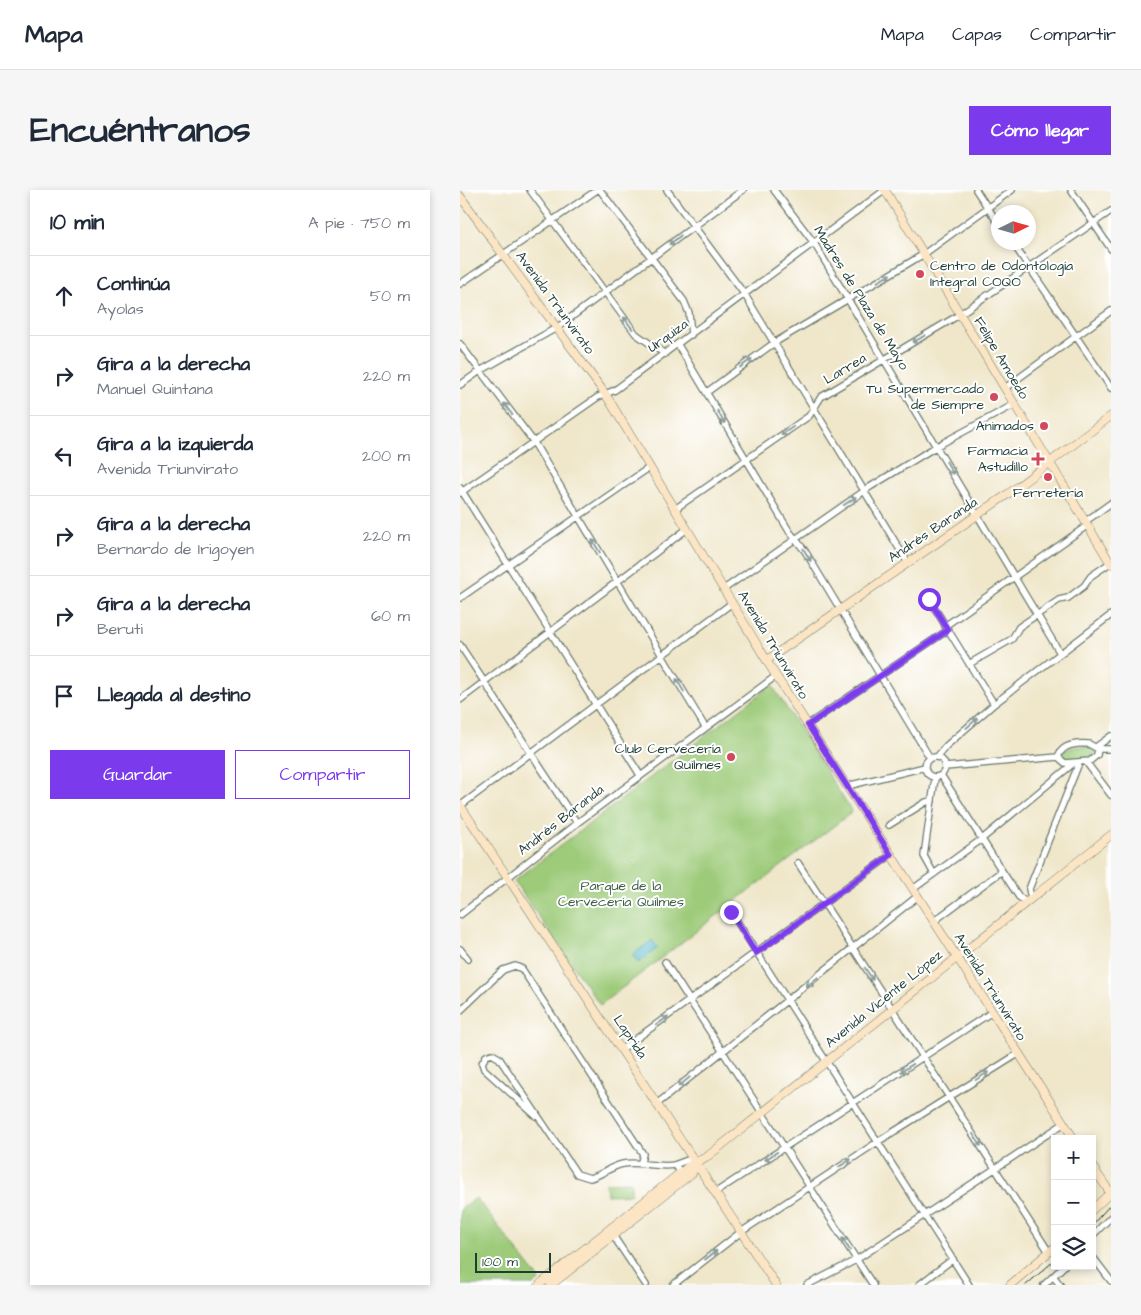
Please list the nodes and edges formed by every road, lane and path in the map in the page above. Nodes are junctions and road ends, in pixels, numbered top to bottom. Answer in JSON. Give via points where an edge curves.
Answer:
{"nodes":[{"id":1,"x":530,"y":190,"type":"edge"},
{"id":2,"x":598,"y":190,"type":"edge"},
{"id":3,"x":667,"y":190,"type":"edge"},
{"id":4,"x":743,"y":190,"type":"edge"},
{"id":5,"x":774,"y":190,"type":"edge"},
{"id":6,"x":885,"y":190,"type":"edge"},
{"id":7,"x":976,"y":190,"type":"edge"},
{"id":8,"x":1012,"y":190,"type":"edge"},
{"id":9,"x":1071,"y":190,"type":"edge"},
{"id":10,"x":460,"y":196,"type":"edge"},
{"id":11,"x":988,"y":208,"type":"junction"},
{"id":12,"x":1111,"y":211,"type":"edge"},
{"id":13,"x":991,"y":212,"type":"edge"},
{"id":14,"x":553,"y":221,"type":"junction"},
{"id":15,"x":1094,"y":223,"type":"junction"},
{"id":16,"x":693,"y":226,"type":"junction"},
{"id":17,"x":814,"y":243,"type":"junction"},
{"id":18,"x":1111,"y":248,"type":"edge"},
{"id":19,"x":1017,"y":250,"type":"edge"},
{"id":20,"x":503,"y":254,"type":"junction"},
{"id":21,"x":924,"y":254,"type":"junction"},
{"id":22,"x":651,"y":258,"type":"junction"},
{"id":23,"x":1028,"y":267,"type":"junction"},
{"id":24,"x":460,"y":284,"type":"edge"},
{"id":25,"x":606,"y":292,"type":"junction"},
{"id":26,"x":745,"y":295,"type":"junction"},
{"id":27,"x":848,"y":299,"type":"junction"},
{"id":28,"x":1111,"y":311,"type":"edge"},
{"id":29,"x":960,"y":314,"type":"junction"},
{"id":30,"x":558,"y":327,"type":"junction"},
{"id":31,"x":691,"y":335,"type":"junction"},
{"id":32,"x":1075,"y":338,"type":"junction"},
{"id":33,"x":774,"y":343,"type":"junction"},
{"id":34,"x":460,"y":344,"type":"edge"},
{"id":35,"x":678,"y":345,"type":"junction"},
{"id":36,"x":665,"y":354,"type":"junction"},
{"id":37,"x":885,"y":360,"type":"junction"},
{"id":38,"x":480,"y":372,"type":"junction"},
{"id":39,"x":460,"y":385,"type":"edge"},
{"id":40,"x":1005,"y":388,"type":"junction"},
{"id":41,"x":1111,"y":388,"type":"edge"},
{"id":42,"x":707,"y":392,"type":"junction"},
{"id":43,"x":606,"y":395,"type":"junction"},
{"id":44,"x":1015,"y":404,"type":"junction"},
{"id":45,"x":814,"y":408,"type":"junction"},
{"id":46,"x":1111,"y":416,"type":"edge"},
{"id":47,"x":533,"y":442,"type":"junction"},
{"id":48,"x":937,"y":446,"type":"junction"},
{"id":49,"x":746,"y":460,"type":"junction"},
{"id":50,"x":1050,"y":463,"type":"junction"},
{"id":51,"x":650,"y":467,"type":"junction"},
{"id":52,"x":461,"y":491,"type":"edge"},
{"id":53,"x":864,"y":491,"type":"junction"},
{"id":54,"x":1111,"y":503,"type":"edge"},
{"id":55,"x":675,"y":510,"type":"junction"},
{"id":56,"x":978,"y":515,"type":"junction"},
{"id":57,"x":578,"y":516,"type":"junction"},
{"id":58,"x":1087,"y":523,"type":"junction"},
{"id":59,"x":687,"y":529,"type":"junction"},
{"id":60,"x":795,"y":538,"type":"junction"},
{"id":61,"x":908,"y":563,"type":"junction"},
{"id":62,"x":1111,"y":563,"type":"edge"},
{"id":63,"x":508,"y":564,"type":"junction"},
{"id":64,"x":1016,"y":576,"type":"junction"},
{"id":65,"x":618,"y":582,"type":"junction"},
{"id":66,"x":724,"y":589,"type":"junction"},
{"id":67,"x":460,"y":598,"type":"edge"},
{"id":68,"x":929,"y":599,"type":"dead end"},
{"id":69,"x":732,"y":603,"type":"junction"},
{"id":70,"x":838,"y":610,"type":"junction"},
{"id":71,"x":1038,"y":614,"type":"junction"},
{"id":72,"x":1111,"y":615,"type":"edge"},
{"id":73,"x":947,"y":628,"type":"junction"},
{"id":74,"x":551,"y":632,"type":"junction"},
{"id":75,"x":460,"y":644,"type":"edge"},
{"id":76,"x":1060,"y":653,"type":"junction"},
{"id":77,"x":662,"y":655,"type":"junction"},
{"id":78,"x":767,"y":660,"type":"junction"},
{"id":79,"x":969,"y":664,"type":"junction"},
{"id":80,"x":880,"y":675,"type":"junction"},
{"id":81,"x":776,"y":676,"type":"junction"},
{"id":82,"x":484,"y":681,"type":"junction"},
{"id":83,"x":460,"y":700,"type":"edge"},
{"id":84,"x":595,"y":704,"type":"junction"},
{"id":85,"x":994,"y":704,"type":"junction"},
{"id":86,"x":808,"y":725,"type":"junction"},
{"id":87,"x":705,"y":727,"type":"junction"},
{"id":88,"x":1111,"y":736,"type":"edge"},
{"id":89,"x":1097,"y":748,"type":"junction"},
{"id":90,"x":1111,"y":749,"type":"edge"},
{"id":91,"x":530,"y":752,"type":"junction"},
{"id":92,"x":1058,"y":757,"type":"junction"},
{"id":93,"x":934,"y":758,"type":"junction"},
{"id":94,"x":1086,"y":762,"type":"junction"},
{"id":95,"x":1076,"y":763,"type":"junction"},
{"id":96,"x":925,"y":767,"type":"junction"},
{"id":97,"x":945,"y":767,"type":"junction"},
{"id":98,"x":640,"y":775,"type":"junction"},
{"id":99,"x":938,"y":776,"type":"junction"},
{"id":100,"x":847,"y":786,"type":"junction"},
{"id":101,"x":1111,"y":795,"type":"edge"},
{"id":102,"x":932,"y":801,"type":"junction"},
{"id":103,"x":460,"y":805,"type":"edge"},
{"id":104,"x":577,"y":823,"type":"junction"},
{"id":105,"x":889,"y":825,"type":"dead end"},
{"id":106,"x":1111,"y":835,"type":"edge"},
{"id":107,"x":982,"y":839,"type":"junction"},
{"id":108,"x":891,"y":855,"type":"junction"},
{"id":109,"x":798,"y":864,"type":"dead end"},
{"id":110,"x":1002,"y":871,"type":"junction"},
{"id":111,"x":934,"y":874,"type":"junction"},
{"id":112,"x":508,"y":877,"type":"junction"},
{"id":113,"x":913,"y":889,"type":"junction"},
{"id":114,"x":918,"y":896,"type":"junction"},
{"id":115,"x":1028,"y":900,"type":"junction"},
{"id":116,"x":824,"y":904,"type":"junction"},
{"id":117,"x":731,"y":912,"type":"dead end"},
{"id":118,"x":460,"y":914,"type":"edge"},
{"id":119,"x":934,"y":921,"type":"junction"},
{"id":120,"x":460,"y":949,"type":"edge"},
{"id":121,"x":853,"y":949,"type":"junction"},
{"id":122,"x":756,"y":953,"type":"junction"},
{"id":123,"x":957,"y":957,"type":"junction"},
{"id":124,"x":468,"y":959,"type":"dead end"},
{"id":125,"x":665,"y":962,"type":"dead end"},
{"id":126,"x":691,"y":1000,"type":"junction"},
{"id":127,"x":787,"y":1001,"type":"junction"},
{"id":128,"x":892,"y":1010,"type":"junction"},
{"id":129,"x":460,"y":1011,"type":"edge"},
{"id":130,"x":992,"y":1012,"type":"junction"},
{"id":131,"x":622,"y":1049,"type":"junction"},
{"id":132,"x":723,"y":1050,"type":"junction"},
{"id":133,"x":1018,"y":1054,"type":"junction"},
{"id":134,"x":924,"y":1057,"type":"junction"},
{"id":135,"x":827,"y":1061,"type":"junction"},
{"id":136,"x":950,"y":1097,"type":"junction"},
{"id":137,"x":854,"y":1102,"type":"junction"},
{"id":138,"x":658,"y":1103,"type":"junction"},
{"id":139,"x":762,"y":1112,"type":"junction"},
{"id":140,"x":536,"y":1116,"type":"junction"},
{"id":141,"x":1064,"y":1124,"type":"junction"},
{"id":142,"x":1071,"y":1135,"type":"edge"},
{"id":143,"x":879,"y":1141,"type":"junction"},
{"id":144,"x":785,"y":1147,"type":"junction"},
{"id":145,"x":695,"y":1161,"type":"junction"},
{"id":146,"x":641,"y":1162,"type":"junction"},
{"id":147,"x":674,"y":1165,"type":"junction"},
{"id":148,"x":996,"y":1170,"type":"junction"},
{"id":149,"x":681,"y":1172,"type":"junction"},
{"id":150,"x":1096,"y":1172,"type":"edge"},
{"id":151,"x":810,"y":1186,"type":"junction"},
{"id":152,"x":716,"y":1192,"type":"junction"},
{"id":153,"x":1111,"y":1193,"type":"edge"},
{"id":154,"x":1096,"y":1206,"type":"edge"},
{"id":155,"x":925,"y":1214,"type":"junction"},
{"id":156,"x":1111,"y":1217,"type":"edge"},
{"id":157,"x":741,"y":1232,"type":"junction"},
{"id":158,"x":1096,"y":1232,"type":"edge"},
{"id":159,"x":611,"y":1233,"type":"junction"},
{"id":160,"x":1051,"y":1248,"type":"edge"},
{"id":161,"x":1051,"y":1250,"type":"edge"},
{"id":162,"x":952,"y":1259,"type":"junction"},
{"id":163,"x":856,"y":1260,"type":"junction"},
{"id":164,"x":1096,"y":1261,"type":"edge"},
{"id":165,"x":1060,"y":1270,"type":"edge"},
{"id":166,"x":1054,"y":1277,"type":"junction"},
{"id":167,"x":1111,"y":1281,"type":"edge"},
{"id":168,"x":539,"y":1285,"type":"edge"},
{"id":169,"x":550,"y":1285,"type":"edge"},
{"id":170,"x":646,"y":1285,"type":"edge"},
{"id":171,"x":672,"y":1285,"type":"edge"},
{"id":172,"x":776,"y":1285,"type":"edge"},
{"id":173,"x":807,"y":1285,"type":"edge"},
{"id":174,"x":873,"y":1285,"type":"edge"},
{"id":175,"x":919,"y":1285,"type":"edge"},
{"id":176,"x":969,"y":1285,"type":"edge"},
{"id":177,"x":1010,"y":1285,"type":"edge"},
{"id":178,"x":1044,"y":1285,"type":"edge"},
{"id":179,"x":1060,"y":1285,"type":"edge"}],
"edges":[{"from":1,"to":14,"type":"street"},
{"from":2,"to":14,"type":"street"},
{"from":2,"to":22,"type":"street"},
{"from":3,"to":16,"type":"street"},
{"from":4,"to":16,"type":"street"},
{"from":5,"to":17,"type":"street","name":"Madres de Plaza de Mayo"},
{"from":6,"to":17,"type":"street","name":"Urquiza"},
{"from":6,"to":21,"type":"main road","name":"Felipe Amoedo"},
{"from":7,"to":11,"type":"street"},
{"from":8,"to":11,"type":"street"},
{"from":9,"to":15,"type":"street"},
{"from":10,"to":20,"type":"main road","name":"Avenida Triunvirato"},
{"from":11,"to":13,"type":"street"},
{"from":11,"to":21,"type":"street"},
{"from":12,"to":15,"type":"street","name":"Larrea"},
{"from":14,"to":20,"type":"street"},
{"from":14,"to":25,"type":"street"},
{"from":15,"to":18,"type":"street"},
{"from":15,"to":23,"type":"street","name":"Larrea"},
{"from":16,"to":22,"type":"street","one_way":true},
{"from":16,"to":26,"type":"street"},
{"from":17,"to":26,"type":"street","name":"Urquiza"},
{"from":17,"to":27,"type":"street","name":"Madres de Plaza de Mayo"},
{"from":19,"to":23,"type":"street"},
{"from":20,"to":24,"type":"street"},
{"from":20,"to":30,"type":"main road","name":"Avenida Triunvirato"},
{"from":27,"to":21,"type":"street","one_way":true},
{"from":21,"to":29,"type":"main road","name":"Felipe Amoedo"},
{"from":22,"to":25,"type":"street"},
{"from":22,"to":31,"type":"street","via":[[687,307]]},
{"from":23,"to":29,"type":"street","name":"Larrea"},
{"from":23,"to":32,"type":"street"},
{"from":25,"to":30,"type":"street"},
{"from":36,"to":25,"type":"street","one_way":true,"via":[[640,338]]},
{"from":26,"to":31,"type":"street","name":"Urquiza"},
{"from":26,"to":33,"type":"street"},
{"from":27,"to":33,"type":"street"},
{"from":27,"to":37,"type":"street","name":"Madres de Plaza de Mayo"},
{"from":28,"to":32,"type":"street"},
{"from":29,"to":37,"type":"street","name":"Larrea","one_way":true},
{"from":29,"to":40,"type":"main road","name":"Felipe Amoedo"},
{"from":30,"to":38,"type":"street"},
{"from":30,"to":43,"type":"main road","name":"Avenida Triunvirato"},
{"from":31,"to":35,"type":"street","name":"Urquiza"},
{"from":32,"to":40,"type":"street"},
{"from":32,"to":41,"type":"street"},
{"from":42,"to":33,"type":"street","one_way":true},
{"from":33,"to":45,"type":"street"},
{"from":34,"to":38,"type":"street"},
{"from":35,"to":36,"type":"street","name":"Urquiza"},
{"from":35,"to":42,"type":"street"},
{"from":36,"to":43,"type":"street","name":"Urquiza"},
{"from":37,"to":45,"type":"street","name":"Larrea","via":[[822,397]]},
{"from":37,"to":48,"type":"street","name":"Madres de Plaza de Mayo"},
{"from":38,"to":39,"type":"street"},
{"from":47,"to":38,"type":"street","one_way":true},
{"from":40,"to":44,"type":"main road","name":"Felipe Amoedo"},
{"from":42,"to":49,"type":"street","one_way":true},
{"from":43,"to":47,"type":"street","name":"Urquiza","via":[[598,397]]},
{"from":43,"to":51,"type":"main road","name":"Avenida Triunvirato"},
{"from":44,"to":48,"type":"street"},
{"from":44,"to":50,"type":"main road","name":"Felipe Amoedo"},
{"from":45,"to":49,"type":"street","name":"Larrea","one_way":true,"via":[[809,416]]},
{"from":45,"to":53,"type":"street"},
{"from":46,"to":50,"type":"main road","name":"Andrés Baranda"},
{"from":47,"to":52,"type":"street","name":"Urquiza"},
{"from":47,"to":57,"type":"street"},
{"from":48,"to":53,"type":"street"},
{"from":48,"to":56,"type":"street","name":"Madres de Plaza de Mayo","one_way":true},
{"from":49,"to":55,"type":"street","name":"Larrea"},
{"from":49,"to":60,"type":"street"},
{"from":50,"to":56,"type":"main road","name":"Andrés Baranda"},
{"from":50,"to":58,"type":"main road","name":"Felipe Amoedo"},
{"from":51,"to":55,"type":"main road","name":"Avenida Triunvirato"},
{"from":51,"to":57,"type":"street"},
{"from":52,"to":63,"type":"street"},
{"from":60,"to":53,"type":"street","one_way":true},
{"from":53,"to":61,"type":"street"},
{"from":54,"to":58,"type":"street"},
{"from":55,"to":59,"type":"main road","name":"Avenida Triunvirato"},
{"from":56,"to":61,"type":"main road","name":"Andrés Baranda"},
{"from":56,"to":64,"type":"street","name":"Madres de Plaza de Mayo"},
{"from":57,"to":63,"type":"street"},
{"from":65,"to":57,"type":"street","one_way":true},
{"from":58,"to":62,"type":"main road","name":"Felipe Amoedo"},
{"from":58,"to":64,"type":"street"},
{"from":59,"to":65,"type":"street"},
{"from":59,"to":66,"type":"main road","name":"Avenida Triunvirato"},
{"from":60,"to":66,"type":"street"},
{"from":60,"to":70,"type":"street","one_way":true},
{"from":61,"to":70,"type":"main road","name":"Andrés Baranda"},
{"from":62,"to":71,"type":"street","via":[[1091,576],[1068,598]]},
{"from":63,"to":67,"type":"street"},
{"from":63,"to":74,"type":"street"},
{"from":64,"to":71,"type":"street","name":"Madres de Plaza de Mayo"},
{"from":64,"to":73,"type":"street"},
{"from":65,"to":74,"type":"street"},
{"from":65,"to":77,"type":"street"},
{"from":66,"to":69,"type":"main road","name":"Avenida Triunvirato"},
{"from":68,"to":73,"type":"street"},
{"from":69,"to":77,"type":"street"},
{"from":69,"to":78,"type":"main road","name":"Avenida Triunvirato"},
{"from":70,"to":78,"type":"main road","name":"Andrés Baranda"},
{"from":70,"to":80,"type":"street"},
{"from":71,"to":76,"type":"street","name":"Madres de Plaza de Mayo"},
{"from":71,"to":79,"type":"street","via":[[1019,628],[1012,639]]},
{"from":72,"to":76,"type":"street"},
{"from":73,"to":79,"type":"street"},
{"from":73,"to":80,"type":"street"},
{"from":74,"to":82,"type":"street"},
{"from":74,"to":84,"type":"street"},
{"from":75,"to":82,"type":"street"},
{"from":76,"to":85,"type":"street"},
{"from":77,"to":84,"type":"street"},
{"from":87,"to":77,"type":"street","one_way":true},
{"from":78,"to":81,"type":"main road","name":"Avenida Triunvirato"},
{"from":79,"to":85,"type":"street"},
{"from":80,"to":86,"type":"street"},
{"from":80,"to":93,"type":"street"},
{"from":81,"to":86,"type":"main road","name":"Avenida Triunvirato"},
{"from":81,"to":87,"type":"street","name":"Andrés Baranda"},
{"from":82,"to":83,"type":"street"},
{"from":82,"to":91,"type":"street"},
{"from":84,"to":91,"type":"street"},
{"from":84,"to":98,"type":"street"},
{"from":93,"to":85,"type":"street","one_way":true},
{"from":86,"to":100,"type":"main road","name":"Avenida Triunvirato"},
{"from":87,"to":98,"type":"street","name":"Andrés Baranda"},
{"from":88,"to":89,"type":"street"},
{"from":89,"to":90,"type":"street"},
{"from":89,"to":92,"type":"street","via":[[1084,744],[1070,746],[1063,748]]},
{"from":89,"to":94,"type":"street","via":[[1095,758]]},
{"from":91,"to":103,"type":"street"},
{"from":91,"to":104,"type":"street"},
{"from":92,"to":95,"type":"street","via":[[1065,763]]},
{"from":92,"to":97,"type":"street"},
{"from":93,"to":96,"type":"street"},
{"from":93,"to":97,"type":"street","via":[[943,760]]},
{"from":94,"to":95,"type":"street"},
{"from":94,"to":101,"type":"street"},
{"from":95,"to":107,"type":"street"},
{"from":95,"to":115,"type":"street"},
{"from":96,"to":99,"type":"street","via":[[929,776]]},
{"from":96,"to":100,"type":"street"},
{"from":97,"to":99,"type":"street"},
{"from":98,"to":104,"type":"street","name":"Andrés Baranda"},
{"from":99,"to":102,"type":"street"},
{"from":99,"to":107,"type":"street"},
{"from":100,"to":108,"type":"main road","name":"Avenida Triunvirato"},
{"from":102,"to":105,"type":"street"},
{"from":102,"to":111,"type":"street","via":[[924,856]]},
{"from":103,"to":112,"type":"main road","name":"Laprida"},
{"from":104,"to":112,"type":"street","name":"Andrés Baranda"},
{"from":106,"to":115,"type":"main road","name":"Avenida Vicente López"},
{"from":107,"to":110,"type":"street"},
{"from":107,"to":111,"type":"street"},
{"from":108,"to":113,"type":"main road","name":"Avenida Triunvirato"},
{"from":108,"to":116,"type":"street"},
{"from":109,"to":116,"type":"street"},
{"from":110,"to":115,"type":"street","via":[[1019,897]]},
{"from":110,"to":119,"type":"street"},
{"from":111,"to":113,"type":"street"},
{"from":112,"to":118,"type":"street","name":"Andrés Baranda"},
{"from":112,"to":131,"type":"main road","name":"Laprida"},
{"from":113,"to":114,"type":"main road","name":"Avenida Triunvirato"},
{"from":114,"to":119,"type":"main road","name":"Avenida Triunvirato"},
{"from":114,"to":121,"type":"street"},
{"from":115,"to":123,"type":"main road","name":"Avenida Vicente López"},
{"from":116,"to":121,"type":"street"},
{"from":116,"to":122,"type":"street"},
{"from":117,"to":122,"type":"street"},
{"from":119,"to":123,"type":"main road","name":"Avenida Triunvirato"},
{"from":120,"to":124,"type":"street"},
{"from":121,"to":127,"type":"street","one_way":true},
{"from":121,"to":128,"type":"street","one_way":true},
{"from":122,"to":126,"type":"street"},
{"from":122,"to":127,"type":"street"},
{"from":123,"to":128,"type":"main road","name":"Avenida Vicente López"},
{"from":123,"to":130,"type":"main road","name":"Avenida Triunvirato"},
{"from":125,"to":126,"type":"street"},
{"from":131,"to":126,"type":"street","one_way":true},
{"from":126,"to":132,"type":"street"},
{"from":127,"to":132,"type":"street"},
{"from":127,"to":135,"type":"street"},
{"from":128,"to":134,"type":"street"},
{"from":128,"to":135,"type":"main road","name":"Avenida Vicente López"},
{"from":129,"to":146,"type":"street","via":[[503,970],[524,972],[643,1154]]},
{"from":130,"to":133,"type":"main road","name":"Avenida Triunvirato"},
{"from":130,"to":134,"type":"street"},
{"from":131,"to":138,"type":"main road","name":"Laprida"},
{"from":132,"to":138,"type":"street","one_way":true},
{"from":132,"to":139,"type":"street"},
{"from":136,"to":133,"type":"street","one_way":true},
{"from":133,"to":141,"type":"main road","name":"Avenida Triunvirato"},
{"from":134,"to":136,"type":"street"},
{"from":134,"to":137,"type":"street","one_way":true},
{"from":135,"to":137,"type":"street"},
{"from":135,"to":139,"type":"main road","name":"Avenida Vicente López"},
{"from":136,"to":143,"type":"street"},
{"from":136,"to":148,"type":"street","one_way":true},
{"from":137,"to":143,"type":"street"},
{"from":137,"to":144,"type":"street"},
{"from":138,"to":145,"type":"main road","name":"Laprida"},
{"from":139,"to":144,"type":"street"},
{"from":139,"to":145,"type":"main road","name":"Avenida Vicente López"},
{"from":140,"to":140,"type":"street","via":[[499,1058],[492,1054],[486,1056],[482,1063],[484,1069]]},
{"from":140,"to":146,"type":"street","via":[[572,1169],[584,1178],[595,1177],[622,1164]]},
{"from":141,"to":142,"type":"main road","name":"Avenida Triunvirato"},
{"from":141,"to":148,"type":"street"},
{"from":151,"to":143,"type":"street","one_way":true},
{"from":143,"to":155,"type":"street"},
{"from":144,"to":151,"type":"street"},
{"from":144,"to":152,"type":"street","one_way":true},
{"from":145,"to":147,"type":"street"},
{"from":145,"to":149,"type":"main road"},
{"from":145,"to":152,"type":"main road","name":"Laprida"},
{"from":145,"to":159,"type":"main road","via":[[692,1173]]},
{"from":146,"to":147,"type":"street","via":[[660,1167]]},
{"from":147,"to":149,"type":"street"},
{"from":148,"to":155,"type":"street"},
{"from":148,"to":160,"type":"street"},
{"from":149,"to":159,"type":"main road"},
{"from":150,"to":153,"type":"main road"},
{"from":151,"to":157,"type":"street"},
{"from":163,"to":151,"type":"street","one_way":true},
{"from":152,"to":157,"type":"main road","name":"Laprida"},
{"from":153,"to":154,"type":"main road"},
{"from":155,"to":162,"type":"street"},
{"from":155,"to":163,"type":"street"},
{"from":156,"to":158,"type":"street"},
{"from":171,"to":157,"type":"street","one_way":true},
{"from":157,"to":172,"type":"main road","name":"Laprida"},
{"from":159,"to":168,"type":"main road"},
{"from":159,"to":169,"type":"main road"},
{"from":159,"to":170,"type":"street"},
{"from":161,"to":177,"type":"main road"},
{"from":162,"to":175,"type":"street"},
{"from":162,"to":176,"type":"street"},
{"from":163,"to":173,"type":"street"},
{"from":163,"to":174,"type":"street"},
{"from":164,"to":167,"type":"street"},
{"from":165,"to":166,"type":"street"},
{"from":166,"to":178,"type":"street"},
{"from":166,"to":179,"type":"street"}]}
